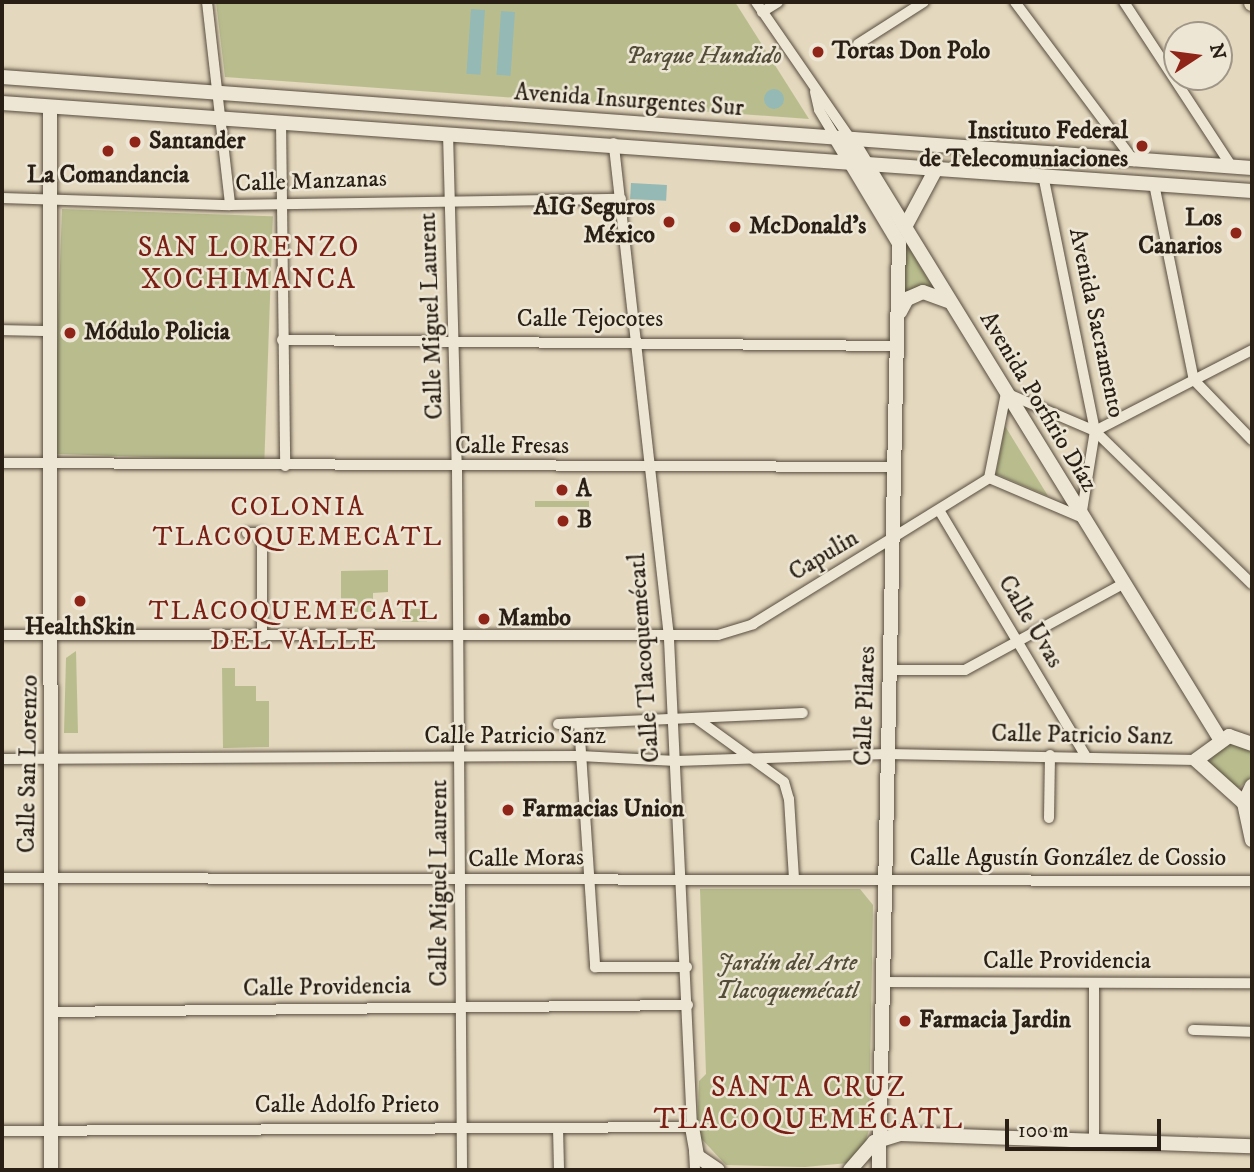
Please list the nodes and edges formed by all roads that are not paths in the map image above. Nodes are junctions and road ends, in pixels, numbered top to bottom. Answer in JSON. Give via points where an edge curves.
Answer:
{"nodes":[{"id":1,"x":207,"y":2,"type":"edge"},
{"id":2,"x":756,"y":2,"type":"edge"},
{"id":3,"x":778,"y":2,"type":"edge"},
{"id":4,"x":924,"y":2,"type":"edge"},
{"id":5,"x":1015,"y":2,"type":"edge"},
{"id":6,"x":1124,"y":2,"type":"edge"},
{"id":7,"x":762,"y":12,"type":"junction"},
{"id":8,"x":858,"y":44,"type":"dead end"},
{"id":9,"x":2,"y":77,"type":"edge"},
{"id":10,"x":218,"y":93,"type":"junction"},
{"id":11,"x":2,"y":103,"type":"edge"},
{"id":12,"x":50,"y":107,"type":"junction"},
{"id":13,"x":222,"y":116,"type":"junction"},
{"id":14,"x":281,"y":121,"type":"junction"},
{"id":15,"x":448,"y":133,"type":"junction"},
{"id":16,"x":845,"y":140,"type":"junction"},
{"id":17,"x":614,"y":143,"type":"junction"},
{"id":18,"x":1134,"y":161,"type":"junction"},
{"id":19,"x":859,"y":163,"type":"junction"},
{"id":20,"x":937,"y":167,"type":"junction"},
{"id":21,"x":1232,"y":167,"type":"junction"},
{"id":22,"x":1252,"y":168,"type":"edge"},
{"id":23,"x":1044,"y":175,"type":"junction"},
{"id":24,"x":1154,"y":184,"type":"junction"},
{"id":25,"x":1252,"y":191,"type":"edge"},
{"id":26,"x":2,"y":198,"type":"edge"},
{"id":27,"x":449,"y":199,"type":"junction"},
{"id":28,"x":621,"y":199,"type":"junction"},
{"id":29,"x":48,"y":200,"type":"junction"},
{"id":30,"x":279,"y":204,"type":"junction"},
{"id":31,"x":230,"y":205,"type":"junction"},
{"id":32,"x":905,"y":227,"type":"junction"},
{"id":33,"x":899,"y":243,"type":"joint"},
{"id":34,"x":950,"y":302,"type":"junction"},
{"id":35,"x":897,"y":316,"type":"junction"},
{"id":36,"x":2,"y":330,"type":"edge"},
{"id":37,"x":51,"y":331,"type":"junction"},
{"id":38,"x":454,"y":339,"type":"junction"},
{"id":39,"x":282,"y":340,"type":"junction"},
{"id":40,"x":638,"y":341,"type":"junction"},
{"id":41,"x":897,"y":346,"type":"junction"},
{"id":42,"x":1252,"y":349,"type":"edge"},
{"id":43,"x":1194,"y":380,"type":"junction"},
{"id":44,"x":1006,"y":393,"type":"junction"},
{"id":45,"x":1095,"y":431,"type":"junction"},
{"id":46,"x":1252,"y":440,"type":"edge"},
{"id":47,"x":2,"y":463,"type":"edge"},
{"id":48,"x":52,"y":463,"type":"junction"},
{"id":49,"x":285,"y":466,"type":"junction"},
{"id":50,"x":895,"y":467,"type":"junction"},
{"id":51,"x":457,"y":468,"type":"junction"},
{"id":52,"x":651,"y":469,"type":"junction"},
{"id":53,"x":989,"y":478,"type":"junction"},
{"id":54,"x":939,"y":510,"type":"junction"},
{"id":55,"x":1080,"y":517,"type":"junction"},
{"id":56,"x":247,"y":533,"type":"dead end"},
{"id":57,"x":895,"y":537,"type":"junction"},
{"id":58,"x":1122,"y":584,"type":"junction"},
{"id":59,"x":1252,"y":584,"type":"edge"},
{"id":60,"x":2,"y":635,"type":"edge"},
{"id":61,"x":53,"y":635,"type":"junction"},
{"id":62,"x":262,"y":637,"type":"junction"},
{"id":63,"x":459,"y":637,"type":"junction"},
{"id":64,"x":669,"y":638,"type":"junction"},
{"id":65,"x":1018,"y":642,"type":"junction"},
{"id":66,"x":890,"y":670,"type":"junction"},
{"id":67,"x":803,"y":713,"type":"dead end"},
{"id":68,"x":697,"y":719,"type":"junction"},
{"id":69,"x":674,"y":721,"type":"junction"},
{"id":70,"x":579,"y":723,"type":"junction"},
{"id":71,"x":558,"y":724,"type":"dead end"},
{"id":72,"x":1220,"y":739,"type":"junction"},
{"id":73,"x":1252,"y":741,"type":"edge"},
{"id":74,"x":887,"y":754,"type":"junction"},
{"id":75,"x":1050,"y":755,"type":"junction"},
{"id":76,"x":1085,"y":755,"type":"junction"},
{"id":77,"x":580,"y":756,"type":"junction"},
{"id":78,"x":754,"y":757,"type":"junction"},
{"id":79,"x":460,"y":758,"type":"junction"},
{"id":80,"x":2,"y":759,"type":"edge"},
{"id":81,"x":50,"y":759,"type":"junction"},
{"id":82,"x":1196,"y":760,"type":"junction"},
{"id":83,"x":676,"y":761,"type":"junction"},
{"id":84,"x":1252,"y":786,"type":"edge"},
{"id":85,"x":1244,"y":803,"type":"junction"},
{"id":86,"x":1049,"y":818,"type":"dead end"},
{"id":87,"x":1252,"y":840,"type":"edge"},
{"id":88,"x":2,"y":878,"type":"edge"},
{"id":89,"x":50,"y":878,"type":"junction"},
{"id":90,"x":591,"y":879,"type":"junction"},
{"id":91,"x":683,"y":879,"type":"junction"},
{"id":92,"x":794,"y":879,"type":"junction"},
{"id":93,"x":883,"y":880,"type":"junction"},
{"id":94,"x":462,"y":881,"type":"junction"},
{"id":95,"x":1252,"y":881,"type":"edge"},
{"id":96,"x":687,"y":967,"type":"junction"},
{"id":97,"x":881,"y":982,"type":"junction"},
{"id":98,"x":1252,"y":983,"type":"edge"},
{"id":99,"x":1094,"y":984,"type":"junction"},
{"id":100,"x":688,"y":1005,"type":"junction"},
{"id":101,"x":462,"y":1007,"type":"junction"},
{"id":102,"x":50,"y":1012,"type":"junction"},
{"id":103,"x":1193,"y":1030,"type":"dead end"},
{"id":104,"x":1252,"y":1032,"type":"edge"},
{"id":105,"x":692,"y":1127,"type":"junction"},
{"id":106,"x":462,"y":1128,"type":"junction"},
{"id":107,"x":558,"y":1128,"type":"junction"},
{"id":108,"x":51,"y":1130,"type":"junction"},
{"id":109,"x":2,"y":1131,"type":"edge"},
{"id":110,"x":881,"y":1138,"type":"junction"},
{"id":111,"x":1094,"y":1138,"type":"junction"},
{"id":112,"x":1252,"y":1146,"type":"edge"},
{"id":113,"x":51,"y":1170,"type":"edge"},
{"id":114,"x":462,"y":1170,"type":"edge"},
{"id":115,"x":559,"y":1170,"type":"edge"},
{"id":116,"x":706,"y":1170,"type":"edge"},
{"id":117,"x":850,"y":1170,"type":"edge"},
{"id":118,"x":879,"y":1170,"type":"edge"}],
"edges":[{"from":1,"to":10,"type":"street"},
{"from":2,"to":7,"type":"street","name":"Avenida Porfirio Díaz"},
{"from":3,"to":7,"type":"street"},
{"from":4,"to":8,"type":"street"},
{"from":5,"to":18,"type":"street"},
{"from":6,"to":21,"type":"street"},
{"from":7,"to":16,"type":"street","name":"Avenida Porfirio Díaz"},
{"from":9,"to":10,"type":"street","name":"Avenida Insurgentes Sur"},
{"from":10,"to":13,"type":"street"},
{"from":10,"to":16,"type":"street","name":"Avenida Insurgentes Sur"},
{"from":11,"to":12,"type":"street","name":"Avenida Insurgentes Sur"},
{"from":12,"to":13,"type":"street","name":"Avenida Insurgentes Sur"},
{"from":12,"to":29,"type":"street","name":"Calle San Lorenzo"},
{"from":13,"to":14,"type":"street","name":"Avenida Insurgentes Sur"},
{"from":13,"to":31,"type":"street"},
{"from":14,"to":15,"type":"street","name":"Avenida Insurgentes Sur"},
{"from":14,"to":30,"type":"street"},
{"from":15,"to":17,"type":"street","name":"Avenida Insurgentes Sur"},
{"from":15,"to":27,"type":"street","name":"Calle Miguel Laurent"},
{"from":16,"to":18,"type":"street","name":"Avenida Insurgentes Sur"},
{"from":16,"to":19,"type":"street","name":"Avenida Porfirio Díaz"},
{"from":17,"to":19,"type":"street","name":"Avenida Insurgentes Sur"},
{"from":17,"to":28,"type":"street","name":"Calle Tlacoquemécatl"},
{"from":18,"to":21,"type":"street","name":"Avenida Insurgentes Sur"},
{"from":19,"to":20,"type":"street","name":"Avenida Insurgentes Sur"},
{"from":19,"to":32,"type":"street","name":"Avenida Porfirio Díaz"},
{"from":19,"to":33,"type":"street","name":"Avenida Porfirio Díaz"},
{"from":20,"to":23,"type":"street","name":"Avenida Insurgentes Sur"},
{"from":20,"to":32,"type":"street"},
{"from":21,"to":22,"type":"street","name":"Avenida Insurgentes Sur"},
{"from":23,"to":24,"type":"street","name":"Avenida Insurgentes Sur"},
{"from":23,"to":45,"type":"street","name":"Avenida Sacramento"},
{"from":24,"to":25,"type":"street","name":"Avenida Insurgentes Sur"},
{"from":24,"to":43,"type":"street"},
{"from":26,"to":29,"type":"street","name":"Calle Manzanas"},
{"from":27,"to":28,"type":"street","name":"Calle Manzanas"},
{"from":27,"to":30,"type":"street","name":"Calle Manzanas"},
{"from":27,"to":38,"type":"street","name":"Calle Miguel Laurent"},
{"from":28,"to":40,"type":"street","name":"Calle Tlacoquemécatl"},
{"from":29,"to":31,"type":"street","name":"Calle Manzanas"},
{"from":29,"to":37,"type":"street","name":"Calle San Lorenzo"},
{"from":30,"to":31,"type":"street","name":"Calle Manzanas"},
{"from":30,"to":39,"type":"street"},
{"from":32,"to":34,"type":"street","name":"Avenida Porfirio Díaz"},
{"from":33,"to":35,"type":"street","name":"Calle Pilares"},
{"from":34,"to":35,"type":"street","via":[[931,293],[914,294]]},
{"from":34,"to":44,"type":"street","name":"Avenida Porfirio Díaz"},
{"from":35,"to":41,"type":"street","name":"Calle Pilares"},
{"from":36,"to":37,"type":"street"},
{"from":37,"to":48,"type":"street","name":"Calle San Lorenzo"},
{"from":38,"to":39,"type":"street","name":"Calle Tejocotes"},
{"from":38,"to":40,"type":"street","name":"Calle Tejocotes"},
{"from":38,"to":51,"type":"street","name":"Calle Miguel Laurent"},
{"from":39,"to":49,"type":"street"},
{"from":40,"to":41,"type":"street","name":"Calle Tejocotes"},
{"from":40,"to":52,"type":"street","name":"Calle Tlacoquemécatl"},
{"from":41,"to":50,"type":"street","name":"Calle Pilares"},
{"from":42,"to":43,"type":"street"},
{"from":43,"to":45,"type":"street"},
{"from":43,"to":46,"type":"street"},
{"from":44,"to":45,"type":"street"},
{"from":44,"to":53,"type":"street"},
{"from":44,"to":55,"type":"street","name":"Avenida Porfirio Díaz"},
{"from":45,"to":55,"type":"street"},
{"from":45,"to":59,"type":"street","name":"Avenida Sacramento"},
{"from":47,"to":48,"type":"street","name":"Calle Fresas"},
{"from":48,"to":49,"type":"street","name":"Calle Fresas"},
{"from":48,"to":61,"type":"street","name":"Calle San Lorenzo"},
{"from":49,"to":51,"type":"street","name":"Calle Fresas"},
{"from":50,"to":52,"type":"street","name":"Calle Fresas"},
{"from":50,"to":57,"type":"street","name":"Calle Pilares"},
{"from":51,"to":52,"type":"street","name":"Calle Fresas"},
{"from":51,"to":63,"type":"street","name":"Calle Miguel Laurent"},
{"from":52,"to":64,"type":"street","name":"Calle Tlacoquemécatl"},
{"from":53,"to":54,"type":"street","name":"Capulin"},
{"from":53,"to":55,"type":"street"},
{"from":54,"to":57,"type":"street","name":"Capulin"},
{"from":54,"to":65,"type":"street","name":"Calle Uvas"},
{"from":55,"to":58,"type":"street","name":"Avenida Porfirio Díaz"},
{"from":56,"to":62,"type":"street","via":[[262,533]]},
{"from":57,"to":64,"type":"street","name":"Capulin","via":[[753,624],[718,635]]},
{"from":57,"to":66,"type":"street","name":"Calle Pilares"},
{"from":58,"to":65,"type":"street"},
{"from":58,"to":72,"type":"street","name":"Avenida Porfirio Díaz"},
{"from":60,"to":61,"type":"street","name":"Capulin"},
{"from":61,"to":62,"type":"street","name":"Capulin"},
{"from":61,"to":81,"type":"street","name":"Calle San Lorenzo"},
{"from":62,"to":63,"type":"street","name":"Capulin"},
{"from":63,"to":64,"type":"street","name":"Capulin"},
{"from":63,"to":79,"type":"street","name":"Calle Miguel Laurent"},
{"from":64,"to":69,"type":"street","name":"Calle Tlacoquemécatl"},
{"from":65,"to":66,"type":"street","via":[[965,670]]},
{"from":65,"to":76,"type":"street","name":"Calle Uvas"},
{"from":66,"to":74,"type":"street","name":"Calle Pilares"},
{"from":67,"to":68,"type":"street"},
{"from":68,"to":69,"type":"street"},
{"from":68,"to":78,"type":"street"},
{"from":69,"to":70,"type":"street"},
{"from":69,"to":83,"type":"street","name":"Calle Tlacoquemécatl"},
{"from":70,"to":71,"type":"street"},
{"from":70,"to":77,"type":"street"},
{"from":72,"to":73,"type":"street","via":[[1240,736]]},
{"from":72,"to":82,"type":"street"},
{"from":74,"to":75,"type":"street","name":"Calle Patricio Sanz"},
{"from":74,"to":78,"type":"street","name":"Calle Patricio Sanz"},
{"from":74,"to":93,"type":"street","name":"Calle Pilares"},
{"from":75,"to":76,"type":"street","name":"Calle Patricio Sanz"},
{"from":75,"to":86,"type":"street"},
{"from":76,"to":82,"type":"street","name":"Calle Patricio Sanz"},
{"from":77,"to":79,"type":"street","name":"Calle Patricio Sanz"},
{"from":77,"to":83,"type":"street","name":"Calle Patricio Sanz"},
{"from":77,"to":90,"type":"street"},
{"from":78,"to":83,"type":"street","name":"Calle Patricio Sanz"},
{"from":78,"to":92,"type":"street","via":[[780,777],[787,790]]},
{"from":79,"to":81,"type":"street","name":"Calle Patricio Sanz"},
{"from":79,"to":94,"type":"street","name":"Calle Miguel Laurent"},
{"from":80,"to":81,"type":"street","name":"Calle Patricio Sanz"},
{"from":81,"to":89,"type":"street","name":"Calle San Lorenzo"},
{"from":82,"to":85,"type":"street"},
{"from":83,"to":91,"type":"street","name":"Calle Tlacoquemécatl"},
{"from":84,"to":85,"type":"street"},
{"from":85,"to":87,"type":"street"},
{"from":88,"to":89,"type":"street","name":"Calle Moras"},
{"from":89,"to":94,"type":"street","name":"Calle Moras"},
{"from":89,"to":102,"type":"street","name":"Calle San Lorenzo"},
{"from":90,"to":91,"type":"street","name":"Calle Moras"},
{"from":90,"to":94,"type":"street","name":"Calle Moras"},
{"from":90,"to":96,"type":"street","via":[[595,967]]},
{"from":91,"to":92,"type":"street","name":"Calle Moras"},
{"from":91,"to":96,"type":"street","name":"Calle Tlacoquemécatl"},
{"from":92,"to":93,"type":"street","name":"Calle Moras"},
{"from":93,"to":95,"type":"street","name":"Calle Agustín González de Cossio"},
{"from":93,"to":97,"type":"street","name":"Calle Pilares"},
{"from":94,"to":101,"type":"street","name":"Calle Miguel Laurent"},
{"from":96,"to":100,"type":"street","name":"Calle Tlacoquemécatl"},
{"from":97,"to":99,"type":"street","name":"Calle Providencia"},
{"from":97,"to":110,"type":"street","name":"Calle Pilares"},
{"from":98,"to":99,"type":"street","name":"Calle Providencia"},
{"from":99,"to":111,"type":"street"},
{"from":100,"to":101,"type":"street","name":"Calle Providencia"},
{"from":100,"to":105,"type":"street","name":"Calle Tlacoquemécatl"},
{"from":101,"to":102,"type":"street","name":"Calle Providencia"},
{"from":101,"to":106,"type":"street","name":"Calle Miguel Laurent"},
{"from":102,"to":108,"type":"street","name":"Calle San Lorenzo"},
{"from":103,"to":104,"type":"street"},
{"from":105,"to":107,"type":"street","name":"Calle Adolfo Prieto"},
{"from":105,"to":116,"type":"street","name":"Calle Tlacoquemécatl","via":[[694,1150]]},
{"from":106,"to":107,"type":"street","name":"Calle Adolfo Prieto"},
{"from":106,"to":108,"type":"street","name":"Calle Adolfo Prieto"},
{"from":106,"to":114,"type":"street","name":"Calle Miguel Laurent"},
{"from":107,"to":115,"type":"street"},
{"from":108,"to":109,"type":"street","name":"Calle Adolfo Prieto"},
{"from":108,"to":113,"type":"street","name":"Calle San Lorenzo"},
{"from":110,"to":111,"type":"street","via":[[900,1134]]},
{"from":110,"to":117,"type":"street"},
{"from":110,"to":118,"type":"street","name":"Calle Pilares"},
{"from":111,"to":112,"type":"street"}]}
